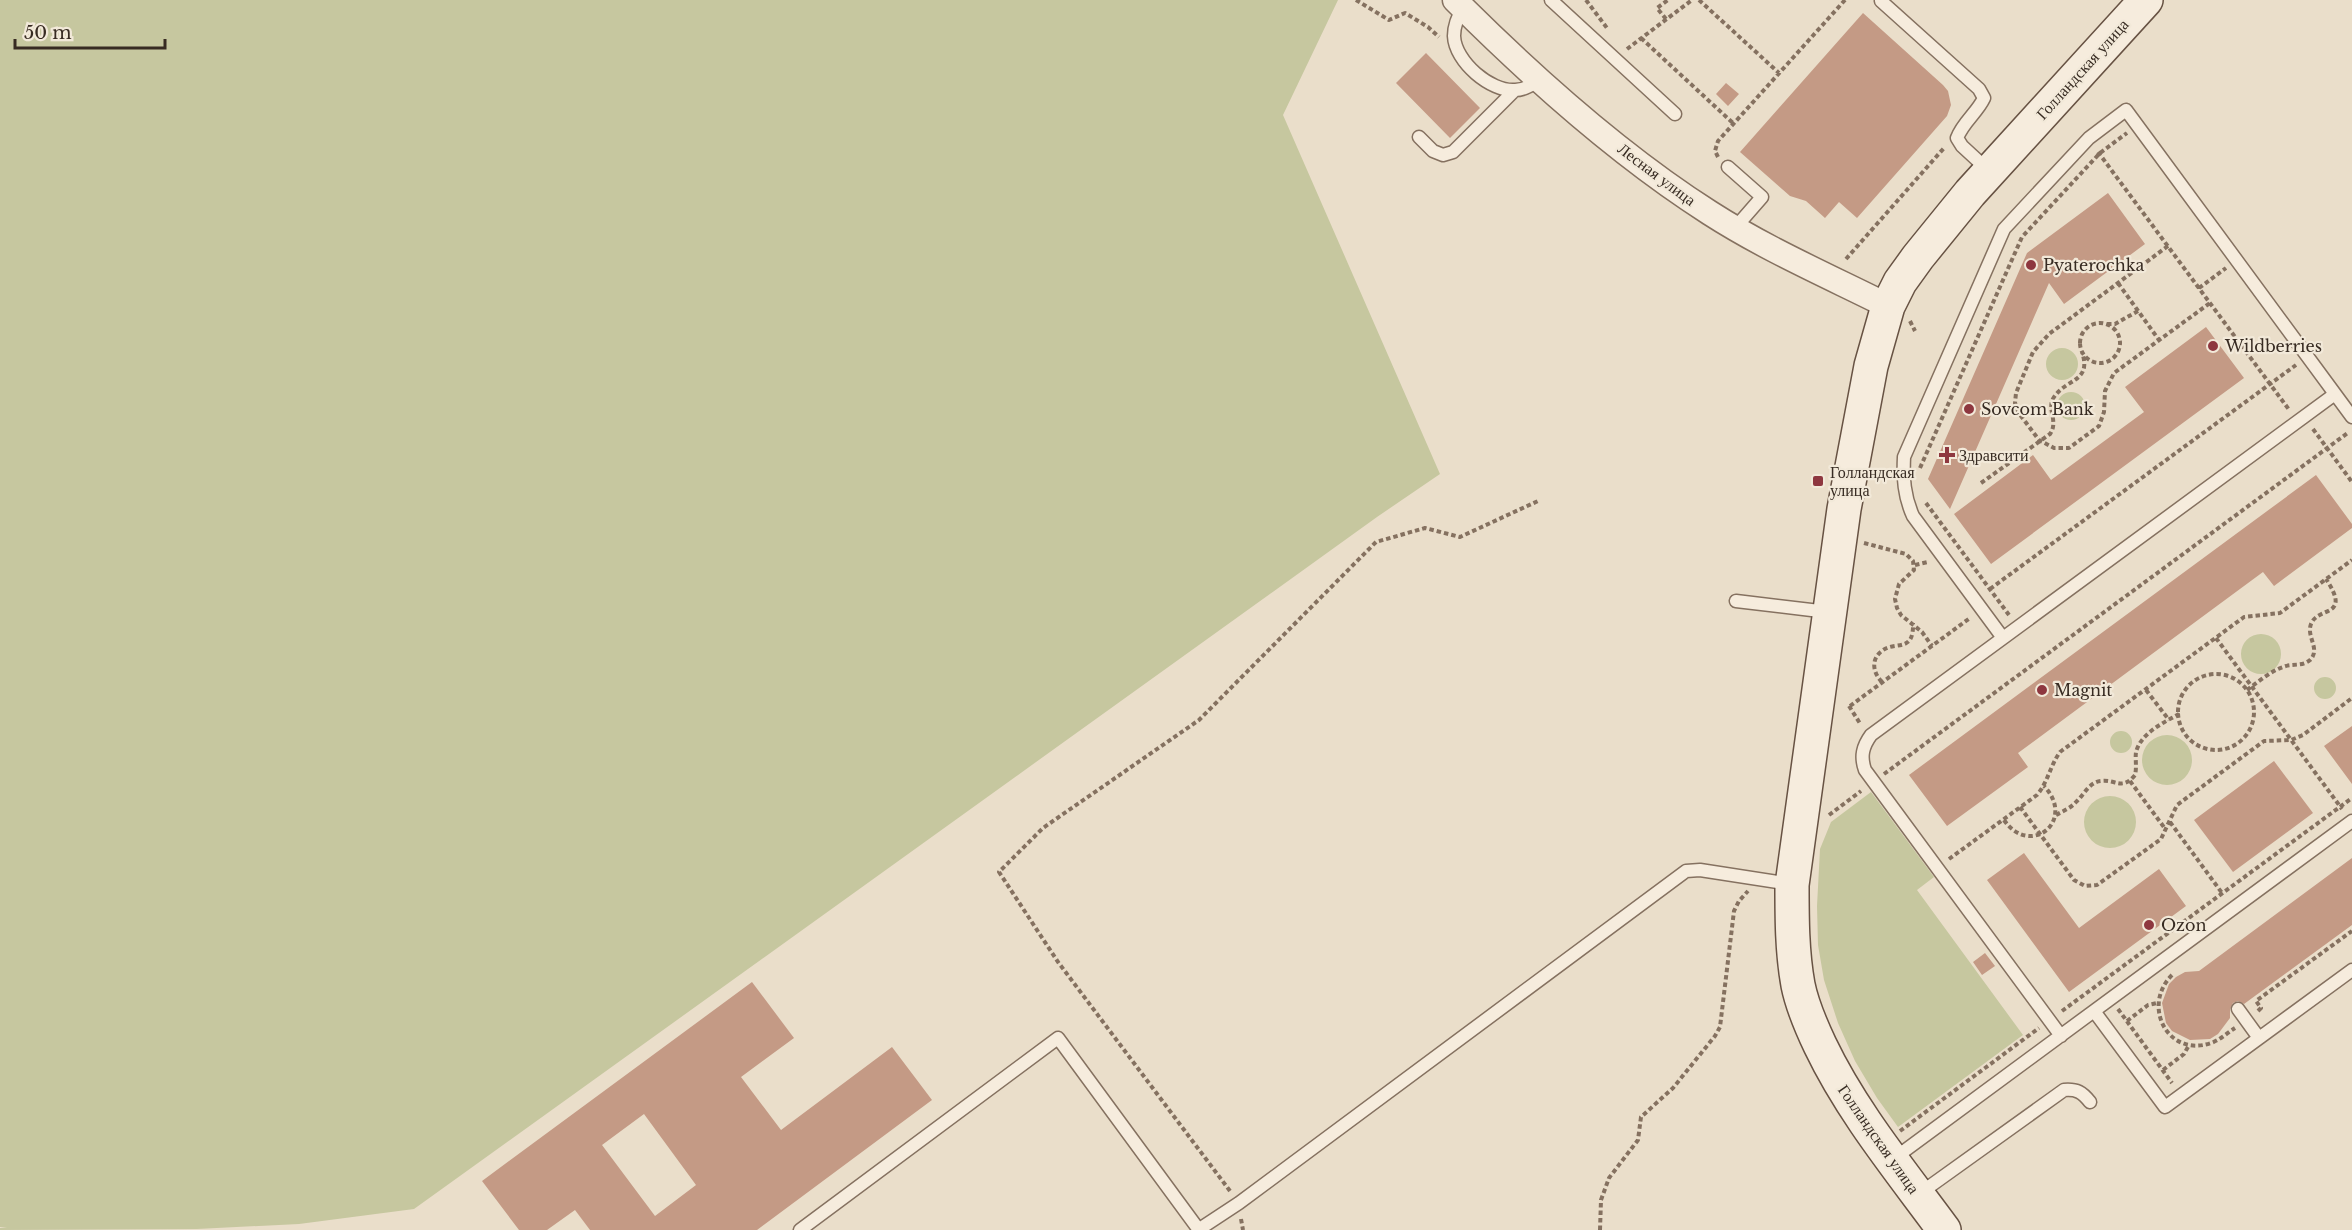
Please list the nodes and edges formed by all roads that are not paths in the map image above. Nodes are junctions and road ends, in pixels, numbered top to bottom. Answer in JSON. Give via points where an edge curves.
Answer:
{"nodes":[{"id":1,"x":1551,"y":0,"type":"edge"},
{"id":2,"x":2146,"y":0,"type":"edge"},
{"id":3,"x":1881,"y":1,"type":"edge"},
{"id":4,"x":1462,"y":2,"type":"edge"},
{"id":5,"x":1540,"y":79,"type":"junction"},
{"id":6,"x":1515,"y":90,"type":"junction"},
{"id":7,"x":1675,"y":114,"type":"dead end"},
{"id":8,"x":1419,"y":136,"type":"dead end"},
{"id":9,"x":1728,"y":167,"type":"road end"},
{"id":10,"x":1990,"y":171,"type":"junction"},
{"id":11,"x":1735,"y":228,"type":"junction"},
{"id":12,"x":1888,"y":306,"type":"junction"},
{"id":13,"x":2335,"y":394,"type":"junction"},
{"id":14,"x":2352,"y":417,"type":"edge"},
{"id":15,"x":1736,"y":601,"type":"dead end"},
{"id":16,"x":1829,"y":613,"type":"junction"},
{"id":17,"x":2003,"y":638,"type":"junction"},
{"id":18,"x":2352,"y":821,"type":"edge"},
{"id":19,"x":1792,"y":885,"type":"junction"},
{"id":20,"x":2352,"y":970,"type":"edge"},
{"id":21,"x":2238,"y":1009,"type":"dead end"},
{"id":22,"x":2094,"y":1011,"type":"junction"},
{"id":23,"x":2061,"y":1036,"type":"junction"},
{"id":24,"x":2259,"y":1038,"type":"junction"},
{"id":25,"x":2090,"y":1102,"type":"dead end"},
{"id":26,"x":1895,"y":1146,"type":"junction"},
{"id":27,"x":1918,"y":1195,"type":"junction"},
{"id":28,"x":800,"y":1230,"type":"edge"},
{"id":29,"x":1199,"y":1230,"type":"edge"},
{"id":30,"x":1944,"y":1230,"type":"edge"}],
"edges":[{"from":1,"to":7,"type":"lane"},
{"from":2,"to":10,"type":"street","name":"Голландская улица"},
{"from":3,"to":10,"type":"lane","via":[[1979,89],[1984,98],[1957,138]]},
{"from":4,"to":5,"type":"street","name":"Лесная улица"},
{"from":4,"to":6,"type":"lane","via":[[1454,38],[1459,53],[1482,79],[1496,88]]},
{"from":5,"to":6,"type":"lane"},
{"from":5,"to":11,"type":"street","name":"Лесная улица","via":[[1641,164]]},
{"from":6,"to":8,"type":"lane","via":[[1453,152],[1443,155],[1433,151]]},
{"from":9,"to":11,"type":"lane","via":[[1762,197]]},
{"from":10,"to":12,"type":"street","name":"Голландская улица","via":[[1918,257]]},
{"from":11,"to":12,"type":"street","name":"Лесная улица"},
{"from":12,"to":16,"type":"street","name":"Голландская улица","via":[[1871,366]]},
{"from":13,"to":14,"type":"lane"},
{"from":13,"to":17,"type":"lane"},
{"from":13,"to":17,"type":"lane","via":[[2126,111],[2089,138],[2004,229],[1904,457],[1903,480],[1913,516]]},
{"from":15,"to":16,"type":"lane"},
{"from":16,"to":19,"type":"street","name":"Голландская улица"},
{"from":17,"to":23,"type":"lane","via":[[1869,739],[1863,750],[1863,763],[1873,782]]},
{"from":18,"to":22,"type":"lane"},
{"from":19,"to":26,"type":"street","name":"Голландская улица","via":[[1798,986],[1810,1025],[1833,1074],[1862,1120]]},
{"from":19,"to":29,"type":"lane","via":[[1686,871]]},
{"from":20,"to":24,"type":"lane"},
{"from":21,"to":24,"type":"lane"},
{"from":22,"to":23,"type":"lane"},
{"from":22,"to":24,"type":"lane","via":[[2165,1107]]},
{"from":23,"to":26,"type":"lane"},
{"from":25,"to":27,"type":"lane","via":[[2075,1089],[2064,1090]]},
{"from":26,"to":27,"type":"street","name":"Голландская улица"},
{"from":27,"to":30,"type":"street","name":"Голландская улица"},
{"from":28,"to":29,"type":"lane","via":[[1058,1038]]}]}
